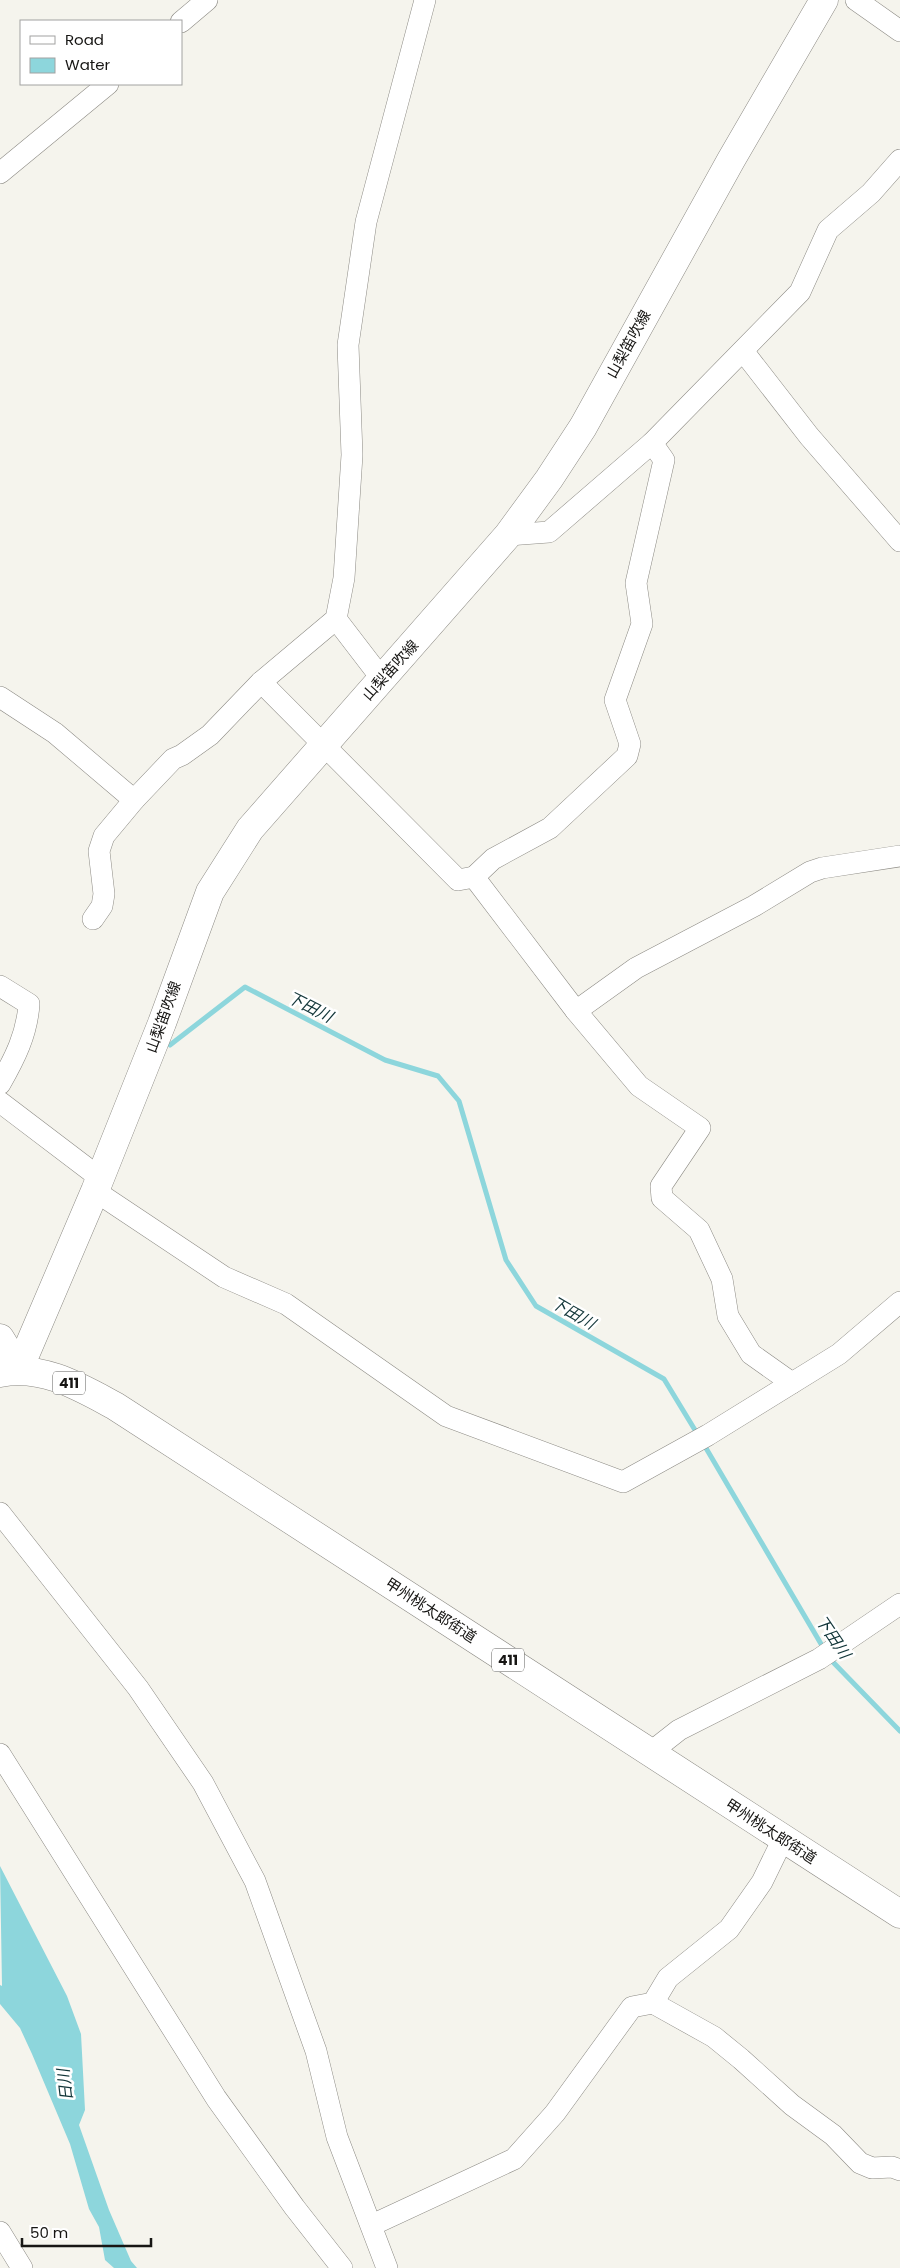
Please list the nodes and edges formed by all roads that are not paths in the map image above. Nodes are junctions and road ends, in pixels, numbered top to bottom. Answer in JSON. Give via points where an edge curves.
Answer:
{"nodes":[{"id":1,"x":207,"y":0,"type":"edge"},
{"id":2,"x":425,"y":0,"type":"edge"},
{"id":3,"x":824,"y":0,"type":"edge"},
{"id":4,"x":856,"y":0,"type":"edge"},
{"id":5,"x":182,"y":21,"type":"edge"},
{"id":6,"x":900,"y":31,"type":"edge"},
{"id":7,"x":107,"y":85,"type":"edge"},
{"id":8,"x":900,"y":160,"type":"edge"},
{"id":9,"x":0,"y":174,"type":"edge"},
{"id":10,"x":743,"y":351,"type":"junction"},
{"id":11,"x":652,"y":443,"type":"junction"},
{"id":12,"x":508,"y":535,"type":"junction"},
{"id":13,"x":900,"y":541,"type":"edge"},
{"id":14,"x":336,"y":619,"type":"junction"},
{"id":15,"x":382,"y":678,"type":"junction"},
{"id":16,"x":262,"y":682,"type":"junction"},
{"id":17,"x":0,"y":696,"type":"edge"},
{"id":18,"x":324,"y":744,"type":"junction"},
{"id":19,"x":134,"y":800,"type":"junction"},
{"id":20,"x":900,"y":856,"type":"edge"},
{"id":21,"x":474,"y":877,"type":"junction"},
{"id":22,"x":93,"y":919,"type":"dead end"},
{"id":23,"x":0,"y":986,"type":"edge"},
{"id":24,"x":576,"y":1011,"type":"junction"},
{"id":25,"x":0,"y":1084,"type":"edge"},
{"id":26,"x":0,"y":1102,"type":"edge"},
{"id":27,"x":98,"y":1184,"type":"junction"},
{"id":28,"x":900,"y":1302,"type":"edge"},
{"id":29,"x":0,"y":1338,"type":"edge"},
{"id":30,"x":9,"y":1371,"type":"edge"},
{"id":31,"x":792,"y":1383,"type":"junction"},
{"id":32,"x":0,"y":1513,"type":"edge"},
{"id":33,"x":900,"y":1604,"type":"edge"},
{"id":34,"x":651,"y":1752,"type":"junction"},
{"id":35,"x":0,"y":1754,"type":"edge"},
{"id":36,"x":783,"y":1839,"type":"junction"},
{"id":37,"x":900,"y":1914,"type":"edge"},
{"id":38,"x":653,"y":2003,"type":"junction"},
{"id":39,"x":900,"y":2170,"type":"edge"},
{"id":40,"x":372,"y":2225,"type":"junction"},
{"id":41,"x":0,"y":2232,"type":"edge"},
{"id":42,"x":22,"y":2268,"type":"edge"},
{"id":43,"x":342,"y":2268,"type":"edge"},
{"id":44,"x":387,"y":2268,"type":"edge"}],
"edges":[{"from":1,"to":5,"type":"street"},
{"from":2,"to":14,"type":"street","via":[[366,222],[348,345],[352,455],[344,578]]},
{"from":3,"to":12,"type":"main road","name":"山梨笛吹線","via":[[583,427]]},
{"from":4,"to":6,"type":"street"},
{"from":7,"to":9,"type":"street"},
{"from":8,"to":10,"type":"street","via":[[871,193],[828,230],[800,292]]},
{"from":10,"to":11,"type":"street"},
{"from":10,"to":13,"type":"street","via":[[809,436]]},
{"from":11,"to":12,"type":"street","via":[[550,532]]},
{"from":11,"to":21,"type":"street","via":[[664,460],[636,583],[642,624],[615,700],[630,744],[627,756],[550,828],[493,859]]},
{"from":12,"to":15,"type":"main road","name":"山梨笛吹線"},
{"from":14,"to":15,"type":"street"},
{"from":14,"to":16,"type":"street"},
{"from":15,"to":18,"type":"main road","name":"山梨笛吹線"},
{"from":16,"to":18,"type":"street"},
{"from":16,"to":19,"type":"street","via":[[210,735],[173,759]]},
{"from":17,"to":19,"type":"street","via":[[55,733]]},
{"from":18,"to":21,"type":"street","via":[[458,880]]},
{"from":18,"to":27,"type":"main road","name":"山梨笛吹線","via":[[250,829],[210,892]]},
{"from":19,"to":22,"type":"street","via":[[104,836],[99,852],[104,894],[102,906]]},
{"from":20,"to":24,"type":"street","via":[[810,872],[754,906],[636,968]]},
{"from":21,"to":24,"type":"street"},
{"from":23,"to":25,"type":"street","via":[[29,1004],[28,1021],[17,1055]]},
{"from":24,"to":31,"type":"street","via":[[639,1086],[700,1128],[661,1186],[662,1198],[699,1230],[722,1279],[728,1316],[752,1354]]},
{"from":26,"to":27,"type":"street"},
{"from":27,"to":30,"type":"main road","name":"山梨笛吹線"},
{"from":27,"to":31,"type":"street","via":[[224,1277],[286,1304],[446,1416],[624,1482]]},
{"from":28,"to":31,"type":"street","via":[[839,1354]]},
{"from":29,"to":30,"type":"main road"},
{"from":30,"to":34,"type":"main road","name":"甲州桃太郎街道","number":"411","via":[[49,1375],[115,1406]]},
{"from":32,"to":40,"type":"street","via":[[138,1688],[203,1783],[255,1881],[316,2051],[337,2137]]},
{"from":33,"to":34,"type":"street","via":[[826,1655],[679,1730]]},
{"from":34,"to":36,"type":"main road","name":"甲州桃太郎街道","number":"411"},
{"from":35,"to":43,"type":"street","via":[[216,2098]]},
{"from":36,"to":37,"type":"main road","name":"甲州桃太郎街道","number":"411"},
{"from":36,"to":38,"type":"street","via":[[762,1882],[729,1929],[668,1978]]},
{"from":38,"to":39,"type":"street","via":[[714,2037],[792,2105],[833,2135],[860,2163],[872,2168]]},
{"from":38,"to":40,"type":"street","via":[[632,2007],[554,2113],[514,2159]]},
{"from":40,"to":44,"type":"street"},
{"from":41,"to":42,"type":"street"}]}
